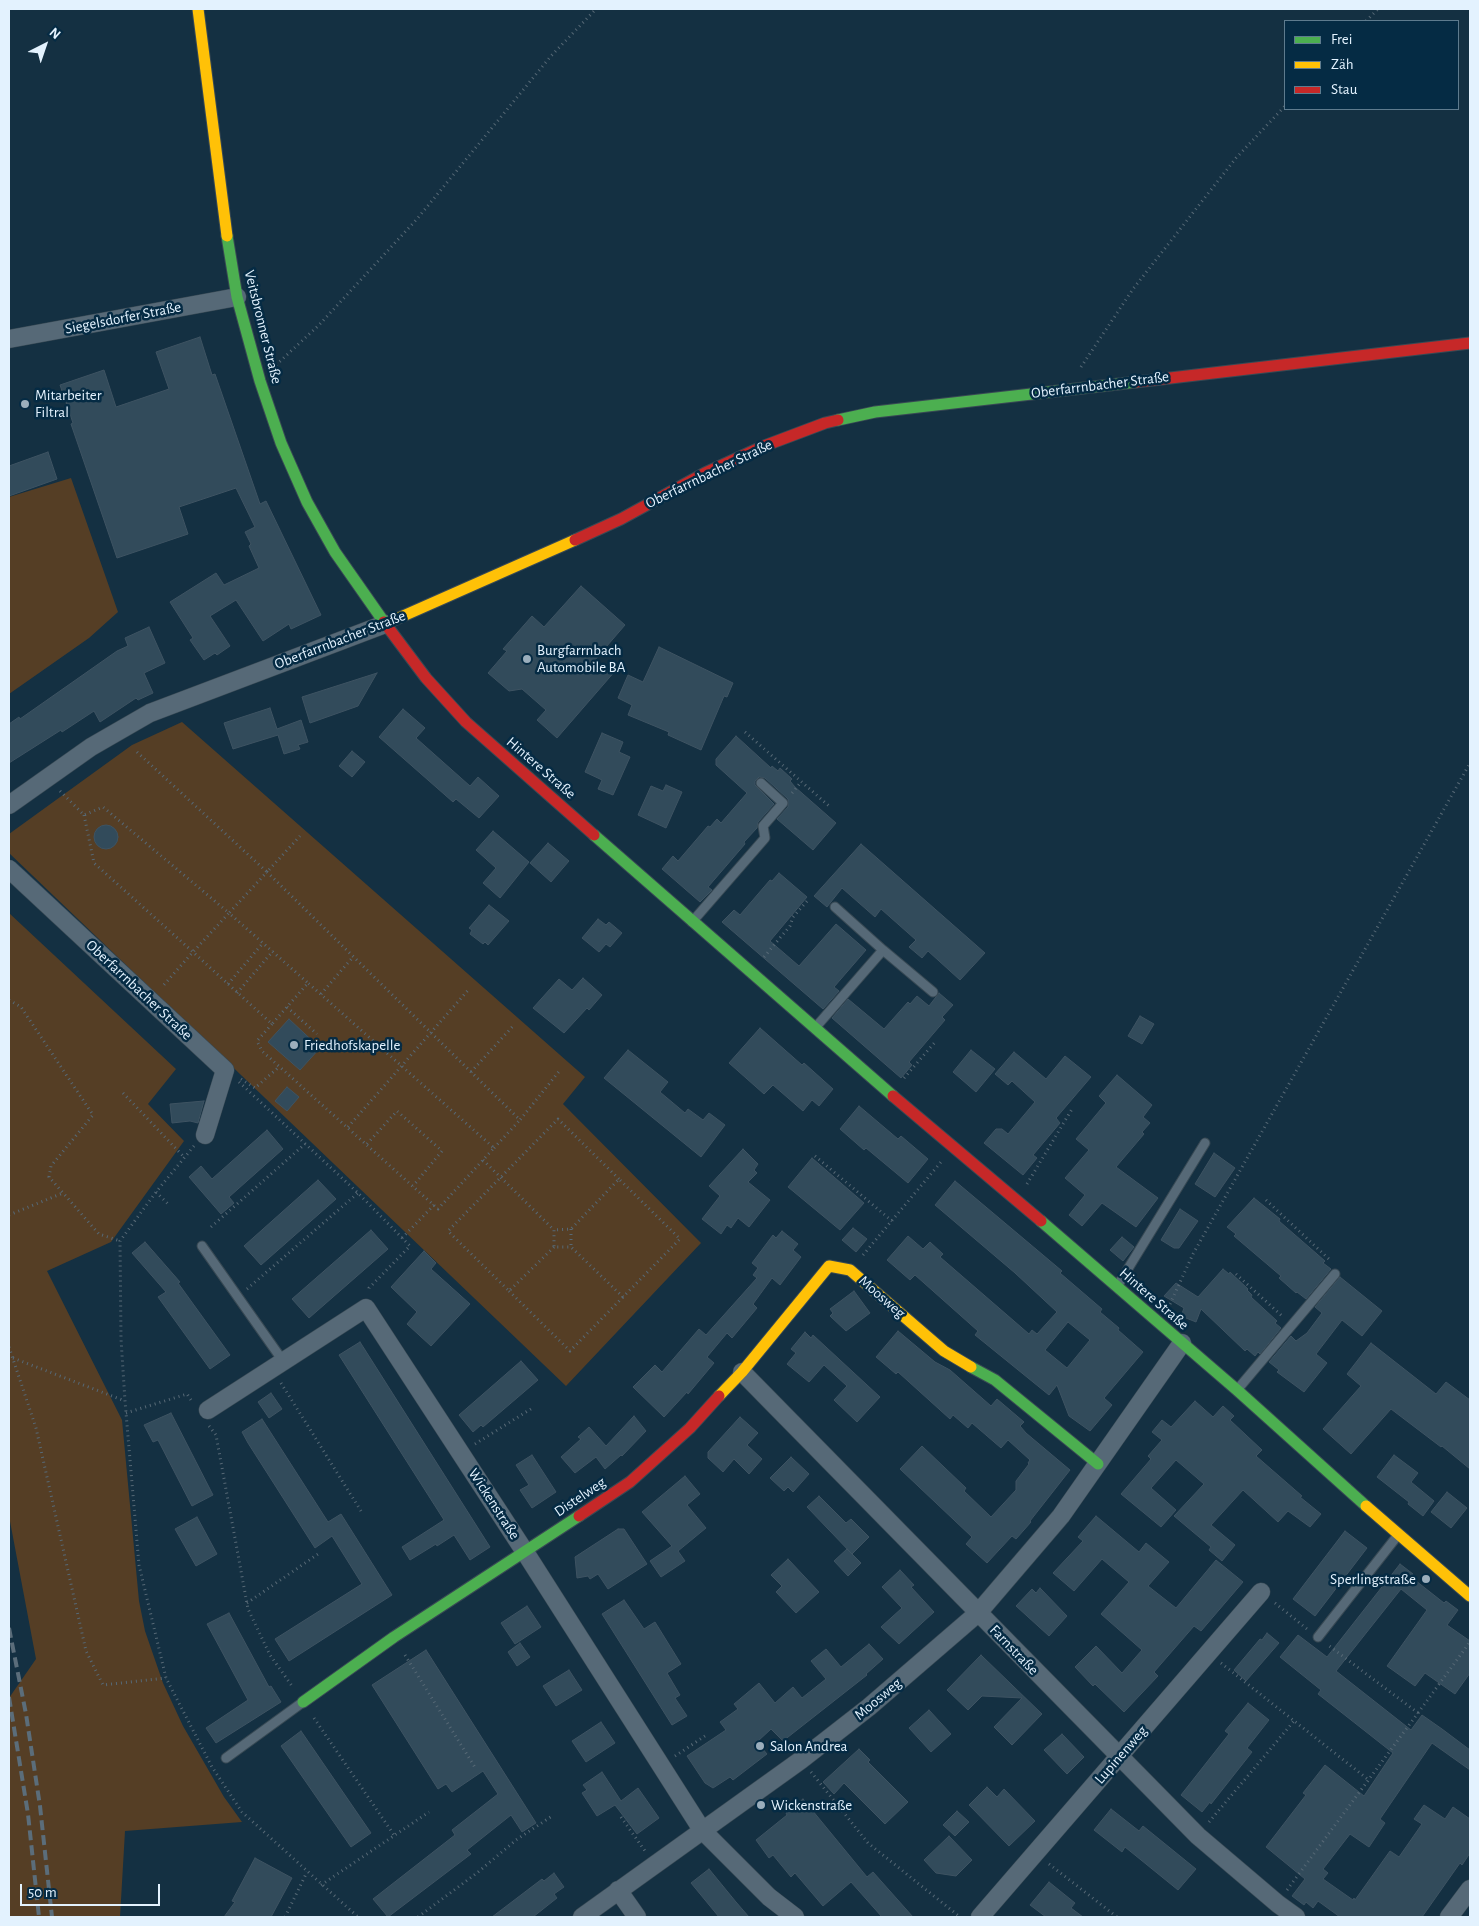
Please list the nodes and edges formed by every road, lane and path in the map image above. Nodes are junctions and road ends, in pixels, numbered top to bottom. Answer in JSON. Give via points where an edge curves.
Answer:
{"nodes":[{"id":1,"x":198,"y":9,"type":"edge"},
{"id":2,"x":596,"y":9,"type":"edge"},
{"id":3,"x":1378,"y":9,"type":"edge"},
{"id":4,"x":1367,"y":20,"type":"edge"},
{"id":5,"x":1284,"y":107,"type":"edge"},
{"id":6,"x":237,"y":297,"type":"junction"},
{"id":7,"x":9,"y":340,"type":"edge"},
{"id":8,"x":1470,"y":343,"type":"edge"},
{"id":9,"x":260,"y":381,"type":"junction"},
{"id":10,"x":1067,"y":389,"type":"junction"},
{"id":11,"x":385,"y":624,"type":"junction"},
{"id":12,"x":745,"y":732,"type":"dead end"},
{"id":13,"x":137,"y":752,"type":"dead end"},
{"id":14,"x":1470,"y":763,"type":"edge"},
{"id":15,"x":48,"y":778,"type":"junction"},
{"id":16,"x":761,"y":784,"type":"dead end"},
{"id":17,"x":9,"y":805,"type":"edge"},
{"id":18,"x":829,"y":806,"type":"dead end"},
{"id":19,"x":84,"y":815,"type":"junction"},
{"id":20,"x":300,"y":836,"type":"dead end"},
{"id":21,"x":9,"y":869,"type":"edge"},
{"id":22,"x":267,"y":872,"type":"junction"},
{"id":23,"x":808,"y":900,"type":"dead end"},
{"id":24,"x":835,"y":907,"type":"dead end"},
{"id":25,"x":229,"y":913,"type":"junction"},
{"id":26,"x":692,"y":922,"type":"junction"},
{"id":27,"x":263,"y":943,"type":"junction"},
{"id":28,"x":882,"y":950,"type":"junction"},
{"id":29,"x":193,"y":952,"type":"junction"},
{"id":30,"x":273,"y":952,"type":"junction"},
{"id":31,"x":353,"y":957,"type":"junction"},
{"id":32,"x":750,"y":972,"type":"junction"},
{"id":33,"x":308,"y":983,"type":"junction"},
{"id":34,"x":228,"y":984,"type":"junction"},
{"id":35,"x":470,"y":988,"type":"dead end"},
{"id":36,"x":933,"y":992,"type":"dead end"},
{"id":37,"x":237,"y":993,"type":"junction"},
{"id":38,"x":321,"y":994,"type":"junction"},
{"id":39,"x":150,"y":999,"type":"junction"},
{"id":40,"x":9,"y":1000,"type":"edge"},
{"id":41,"x":286,"y":1008,"type":"junction"},
{"id":42,"x":272,"y":1024,"type":"junction"},
{"id":43,"x":514,"y":1025,"type":"dead end"},
{"id":44,"x":815,"y":1029,"type":"junction"},
{"id":45,"x":430,"y":1033,"type":"junction"},
{"id":46,"x":317,"y":1034,"type":"dead end"},
{"id":47,"x":936,"y":1040,"type":"dead end"},
{"id":48,"x":280,"y":1066,"type":"junction"},
{"id":49,"x":401,"y":1066,"type":"junction"},
{"id":50,"x":561,"y":1069,"type":"dead end"},
{"id":51,"x":225,"y":1070,"type":"junction"},
{"id":52,"x":471,"y":1072,"type":"junction"},
{"id":53,"x":123,"y":1093,"type":"dead end"},
{"id":54,"x":891,"y":1094,"type":"junction"},
{"id":55,"x":1072,"y":1109,"type":"dead end"},
{"id":56,"x":520,"y":1120,"type":"junction"},
{"id":57,"x":348,"y":1127,"type":"junction"},
{"id":58,"x":205,"y":1135,"type":"joint"},
{"id":59,"x":1205,"y":1143,"type":"dead end"},
{"id":60,"x":305,"y":1144,"type":"junction"},
{"id":61,"x":367,"y":1144,"type":"junction"},
{"id":62,"x":954,"y":1147,"type":"junction"},
{"id":63,"x":494,"y":1148,"type":"junction"},
{"id":64,"x":815,"y":1156,"type":"dead end"},
{"id":65,"x":184,"y":1157,"type":"junction"},
{"id":66,"x":484,"y":1160,"type":"junction"},
{"id":67,"x":501,"y":1177,"type":"junction"},
{"id":68,"x":619,"y":1180,"type":"junction"},
{"id":69,"x":413,"y":1186,"type":"junction"},
{"id":70,"x":156,"y":1192,"type":"junction"},
{"id":71,"x":62,"y":1193,"type":"junction"},
{"id":72,"x":358,"y":1194,"type":"junction"},
{"id":73,"x":1016,"y":1199,"type":"junction"},
{"id":74,"x":1266,"y":1200,"type":"dead end"},
{"id":75,"x":434,"y":1205,"type":"junction"},
{"id":76,"x":170,"y":1206,"type":"dead end"},
{"id":77,"x":9,"y":1215,"type":"edge"},
{"id":78,"x":892,"y":1221,"type":"junction"},
{"id":79,"x":211,"y":1227,"type":"dead end"},
{"id":80,"x":571,"y":1229,"type":"junction"},
{"id":81,"x":554,"y":1230,"type":"junction"},
{"id":82,"x":402,"y":1238,"type":"junction"},
{"id":83,"x":120,"y":1241,"type":"junction"},
{"id":84,"x":202,"y":1246,"type":"dead end"},
{"id":85,"x":554,"y":1247,"type":"junction"},
{"id":86,"x":571,"y":1247,"type":"junction"},
{"id":87,"x":829,"y":1266,"type":"joint"},
{"id":88,"x":850,"y":1270,"type":"junction"},
{"id":89,"x":1236,"y":1274,"type":"dead end"},
{"id":90,"x":1335,"y":1274,"type":"joint"},
{"id":91,"x":1117,"y":1287,"type":"junction"},
{"id":92,"x":509,"y":1291,"type":"junction"},
{"id":93,"x":239,"y":1296,"type":"junction"},
{"id":94,"x":623,"y":1297,"type":"junction"},
{"id":95,"x":366,"y":1308,"type":"junction"},
{"id":96,"x":1159,"y":1323,"type":"junction"},
{"id":97,"x":1292,"y":1325,"type":"junction"},
{"id":98,"x":1182,"y":1343,"type":"junction"},
{"id":99,"x":9,"y":1347,"type":"edge"},
{"id":100,"x":12,"y":1358,"type":"junction"},
{"id":101,"x":277,"y":1364,"type":"junction"},
{"id":102,"x":742,"y":1372,"type":"junction"},
{"id":103,"x":1237,"y":1390,"type":"junction"},
{"id":104,"x":125,"y":1401,"type":"junction"},
{"id":105,"x":534,"y":1407,"type":"dead end"},
{"id":106,"x":126,"y":1413,"type":"junction"},
{"id":107,"x":204,"y":1413,"type":"junction"},
{"id":108,"x":461,"y":1453,"type":"junction"},
{"id":109,"x":1098,"y":1464,"type":"junction"},
{"id":110,"x":361,"y":1511,"type":"dead end"},
{"id":111,"x":1398,"y":1535,"type":"junction"},
{"id":112,"x":321,"y":1552,"type":"dead end"},
{"id":113,"x":526,"y":1552,"type":"junction"},
{"id":114,"x":1261,"y":1592,"type":"joint"},
{"id":115,"x":1470,"y":1596,"type":"edge"},
{"id":116,"x":247,"y":1602,"type":"junction"},
{"id":117,"x":978,"y":1613,"type":"junction"},
{"id":118,"x":1318,"y":1637,"type":"junction"},
{"id":119,"x":394,"y":1638,"type":"junction"},
{"id":120,"x":1470,"y":1642,"type":"edge"},
{"id":121,"x":1209,"y":1654,"type":"junction"},
{"id":122,"x":166,"y":1678,"type":"junction"},
{"id":123,"x":303,"y":1702,"type":"junction"},
{"id":124,"x":1418,"y":1713,"type":"junction"},
{"id":125,"x":1294,"y":1721,"type":"junction"},
{"id":126,"x":708,"y":1734,"type":"dead end"},
{"id":127,"x":226,"y":1758,"type":"dead end"},
{"id":128,"x":1119,"y":1758,"type":"junction"},
{"id":129,"x":801,"y":1760,"type":"junction"},
{"id":130,"x":661,"y":1766,"type":"junction"},
{"id":131,"x":476,"y":1769,"type":"dead end"},
{"id":132,"x":1370,"y":1780,"type":"junction"},
{"id":133,"x":430,"y":1812,"type":"dead end"},
{"id":134,"x":552,"y":1816,"type":"dead end"},
{"id":135,"x":621,"y":1817,"type":"dead end"},
{"id":136,"x":702,"y":1830,"type":"junction"},
{"id":137,"x":394,"y":1835,"type":"junction"},
{"id":138,"x":1198,"y":1836,"type":"junction"},
{"id":139,"x":1035,"y":1853,"type":"junction"},
{"id":140,"x":654,"y":1864,"type":"junction"},
{"id":141,"x":308,"y":1872,"type":"junction"},
{"id":142,"x":321,"y":1885,"type":"junction"},
{"id":143,"x":1470,"y":1889,"type":"edge"},
{"id":144,"x":618,"y":1890,"type":"junction"},
{"id":145,"x":1278,"y":1904,"type":"junction"},
{"id":146,"x":285,"y":1917,"type":"edge"},
{"id":147,"x":358,"y":1917,"type":"edge"},
{"id":148,"x":418,"y":1917,"type":"edge"},
{"id":149,"x":582,"y":1917,"type":"edge"},
{"id":150,"x":637,"y":1917,"type":"edge"},
{"id":151,"x":795,"y":1917,"type":"edge"},
{"id":152,"x":960,"y":1917,"type":"edge"},
{"id":153,"x":980,"y":1917,"type":"edge"},
{"id":154,"x":1117,"y":1917,"type":"edge"},
{"id":155,"x":1296,"y":1917,"type":"edge"},
{"id":156,"x":1449,"y":1917,"type":"edge"}],
"edges":[{"from":1,"to":6,"type":"street","name":"Veitsbronner Straße"},
{"from":2,"to":9,"type":"path","via":[[551,56],[417,219],[320,325]]},
{"from":3,"to":4,"type":"path"},
{"from":5,"to":10,"type":"path","via":[[1236,158],[1133,289]]},
{"from":6,"to":7,"type":"street","name":"Siegelsdorfer Straße"},
{"from":6,"to":9,"type":"street","name":"Veitsbronner Straße"},
{"from":8,"to":10,"type":"street","name":"Oberfarrnbacher Straße"},
{"from":9,"to":11,"type":"street","name":"Veitsbronner Straße","via":[[281,443],[307,502],[335,552]]},
{"from":10,"to":11,"type":"street","name":"Oberfarrnbacher Straße","via":[[875,412],[825,423],[705,473],[621,519]]},
{"from":11,"to":15,"type":"street","name":"Oberfarrnbacher Straße","via":[[150,713],[90,747]]},
{"from":11,"to":26,"type":"street","name":"Hintere Straße","via":[[426,678],[466,722]]},
{"from":12,"to":18,"type":"path"},
{"from":13,"to":22,"type":"path"},
{"from":14,"to":96,"type":"path","via":[[1198,1246]]},
{"from":15,"to":17,"type":"street","name":"Oberfarrnbacher Straße"},
{"from":15,"to":19,"type":"path"},
{"from":16,"to":26,"type":"lane","via":[[783,803],[763,826],[765,838]]},
{"from":19,"to":25,"type":"path","via":[[103,807]]},
{"from":19,"to":29,"type":"path","via":[[94,863]]},
{"from":20,"to":22,"type":"path"},
{"from":21,"to":39,"type":"street","name":"Oberfarrnbacher Straße"},
{"from":22,"to":25,"type":"path"},
{"from":22,"to":31,"type":"path"},
{"from":23,"to":32,"type":"path"},
{"from":24,"to":28,"type":"lane"},
{"from":25,"to":27,"type":"path"},
{"from":25,"to":29,"type":"path"},
{"from":26,"to":32,"type":"street","name":"Hintere Straße"},
{"from":27,"to":30,"type":"path"},
{"from":27,"to":34,"type":"path"},
{"from":28,"to":36,"type":"lane"},
{"from":28,"to":44,"type":"lane"},
{"from":29,"to":34,"type":"path"},
{"from":29,"to":39,"type":"path"},
{"from":30,"to":33,"type":"path"},
{"from":30,"to":37,"type":"path"},
{"from":31,"to":38,"type":"path"},
{"from":31,"to":45,"type":"path"},
{"from":32,"to":44,"type":"street","name":"Hintere Straße"},
{"from":33,"to":38,"type":"path"},
{"from":33,"to":41,"type":"path"},
{"from":34,"to":37,"type":"path"},
{"from":35,"to":45,"type":"path"},
{"from":37,"to":42,"type":"path"},
{"from":38,"to":49,"type":"path"},
{"from":39,"to":51,"type":"street","name":"Oberfarrnbacher Straße"},
{"from":40,"to":71,"type":"path","via":[[21,1007],[93,1115],[51,1166],[49,1177]]},
{"from":41,"to":42,"type":"path"},
{"from":41,"to":46,"type":"path"},
{"from":42,"to":48,"type":"path","via":[[257,1041],[262,1051]]},
{"from":43,"to":52,"type":"path"},
{"from":44,"to":54,"type":"street","name":"Hintere Straße"},
{"from":45,"to":49,"type":"path"},
{"from":45,"to":52,"type":"path"},
{"from":47,"to":54,"type":"path"},
{"from":48,"to":51,"type":"path","via":[[256,1088]]},
{"from":48,"to":57,"type":"path"},
{"from":49,"to":57,"type":"path"},
{"from":49,"to":63,"type":"path"},
{"from":50,"to":56,"type":"path"},
{"from":51,"to":58,"type":"street"},
{"from":51,"to":60,"type":"path"},
{"from":52,"to":56,"type":"path"},
{"from":53,"to":65,"type":"path"},
{"from":54,"to":62,"type":"street","name":"Hintere Straße"},
{"from":55,"to":73,"type":"path"},
{"from":56,"to":63,"type":"path"},
{"from":57,"to":61,"type":"path"},
{"from":58,"to":65,"type":"path"},
{"from":59,"to":91,"type":"lane"},
{"from":60,"to":72,"type":"path"},
{"from":60,"to":79,"type":"path"},
{"from":61,"to":69,"type":"path"},
{"from":61,"to":69,"type":"path","via":[[396,1111],[442,1152]]},
{"from":62,"to":73,"type":"street","name":"Hintere Straße"},
{"from":62,"to":78,"type":"path"},
{"from":63,"to":66,"type":"path"},
{"from":64,"to":78,"type":"path"},
{"from":65,"to":70,"type":"path"},
{"from":66,"to":67,"type":"path"},
{"from":66,"to":75,"type":"path","via":[[438,1209]]},
{"from":67,"to":68,"type":"path","via":[[558,1119]]},
{"from":67,"to":81,"type":"path"},
{"from":67,"to":92,"type":"path","via":[[448,1230]]},
{"from":68,"to":80,"type":"path"},
{"from":68,"to":94,"type":"path","via":[[680,1239]]},
{"from":69,"to":75,"type":"path"},
{"from":70,"to":76,"type":"path"},
{"from":70,"to":83,"type":"path"},
{"from":71,"to":77,"type":"path"},
{"from":71,"to":83,"type":"path","via":[[99,1234]]},
{"from":72,"to":82,"type":"path"},
{"from":72,"to":93,"type":"path"},
{"from":73,"to":91,"type":"street","name":"Hintere Straße"},
{"from":74,"to":90,"type":"path","via":[[1333,1263]]},
{"from":75,"to":82,"type":"path"},
{"from":78,"to":88,"type":"path"},
{"from":80,"to":81,"type":"path"},
{"from":80,"to":86,"type":"path"},
{"from":81,"to":85,"type":"path"},
{"from":82,"to":95,"type":"path","via":[[410,1246],[369,1288]]},
{"from":83,"to":104,"type":"path"},
{"from":84,"to":93,"type":"lane"},
{"from":85,"to":86,"type":"path"},
{"from":85,"to":92,"type":"path"},
{"from":86,"to":94,"type":"path"},
{"from":87,"to":88,"type":"street","name":"Moosweg"},
{"from":87,"to":102,"type":"street","name":"Distelweg"},
{"from":88,"to":109,"type":"street","name":"Moosweg","via":[[944,1351],[995,1380]]},
{"from":89,"to":97,"type":"path"},
{"from":90,"to":97,"type":"lane"},
{"from":91,"to":96,"type":"street","name":"Hintere Straße"},
{"from":92,"to":94,"type":"path","via":[[570,1351]]},
{"from":93,"to":101,"type":"lane"},
{"from":95,"to":101,"type":"street"},
{"from":95,"to":108,"type":"street","name":"Wickenstraße"},
{"from":96,"to":98,"type":"street","name":"Hintere Straße"},
{"from":97,"to":103,"type":"lane"},
{"from":98,"to":103,"type":"street","name":"Hintere Straße"},
{"from":98,"to":109,"type":"street","name":"Moosweg"},
{"from":99,"to":100,"type":"path"},
{"from":100,"to":104,"type":"path"},
{"from":100,"to":122,"type":"path","via":[[36,1428],[86,1651],[103,1685]]},
{"from":101,"to":107,"type":"street"},
{"from":101,"to":110,"type":"path"},
{"from":102,"to":113,"type":"street","name":"Distelweg","via":[[690,1428],[630,1482]]},
{"from":102,"to":117,"type":"street","name":"Farnstraße"},
{"from":103,"to":111,"type":"street","name":"Hintere Straße"},
{"from":104,"to":106,"type":"path"},
{"from":105,"to":108,"type":"path"},
{"from":106,"to":107,"type":"path","via":[[187,1394]]},
{"from":106,"to":122,"type":"path","via":[[139,1565]]},
{"from":107,"to":116,"type":"path","via":[[216,1435]]},
{"from":108,"to":113,"type":"street","name":"Wickenstraße"},
{"from":109,"to":117,"type":"street","name":"Moosweg","via":[[1061,1516]]},
{"from":111,"to":115,"type":"street","name":"Hintere Straße"},
{"from":111,"to":118,"type":"lane"},
{"from":112,"to":116,"type":"path"},
{"from":113,"to":119,"type":"street","name":"Distelweg"},
{"from":113,"to":130,"type":"street","name":"Wickenstraße"},
{"from":114,"to":118,"type":"path"},
{"from":114,"to":121,"type":"street","name":"Lupinenweg"},
{"from":116,"to":123,"type":"path","via":[[270,1655]]},
{"from":117,"to":128,"type":"street","name":"Farnstraße"},
{"from":117,"to":129,"type":"street","name":"Moosweg","via":[[869,1707]]},
{"from":118,"to":124,"type":"path"},
{"from":119,"to":123,"type":"street","name":"Distelweg"},
{"from":119,"to":131,"type":"path"},
{"from":120,"to":124,"type":"path"},
{"from":121,"to":125,"type":"path"},
{"from":121,"to":128,"type":"street","name":"Lupinenweg"},
{"from":122,"to":141,"type":"path","via":[[212,1768],[242,1812]]},
{"from":123,"to":127,"type":"lane"},
{"from":123,"to":137,"type":"path"},
{"from":124,"to":132,"type":"path"},
{"from":125,"to":132,"type":"path"},
{"from":125,"to":138,"type":"path"},
{"from":126,"to":130,"type":"path"},
{"from":128,"to":138,"type":"street","name":"Farnstraße"},
{"from":128,"to":139,"type":"street","name":"Lupinenweg"},
{"from":129,"to":136,"type":"street","name":"Moosweg"},
{"from":129,"to":152,"type":"path","via":[[868,1843]]},
{"from":130,"to":136,"type":"street","name":"Wickenstraße"},
{"from":132,"to":145,"type":"path"},
{"from":133,"to":137,"type":"path"},
{"from":134,"to":148,"type":"path","via":[[516,1840]]},
{"from":135,"to":140,"type":"path"},
{"from":136,"to":140,"type":"street","name":"Moosweg"},
{"from":136,"to":151,"type":"street","name":"Wickenstraße"},
{"from":137,"to":142,"type":"path"},
{"from":138,"to":145,"type":"street","name":"Farnstraße"},
{"from":139,"to":153,"type":"street","name":"Lupinenweg"},
{"from":139,"to":154,"type":"path"},
{"from":140,"to":144,"type":"street","name":"Moosweg"},
{"from":141,"to":142,"type":"path"},
{"from":141,"to":146,"type":"path"},
{"from":142,"to":147,"type":"path"},
{"from":143,"to":156,"type":"street"},
{"from":144,"to":149,"type":"street","name":"Moosweg"},
{"from":144,"to":150,"type":"street"},
{"from":145,"to":155,"type":"street","name":"Farnstraße"}]}
